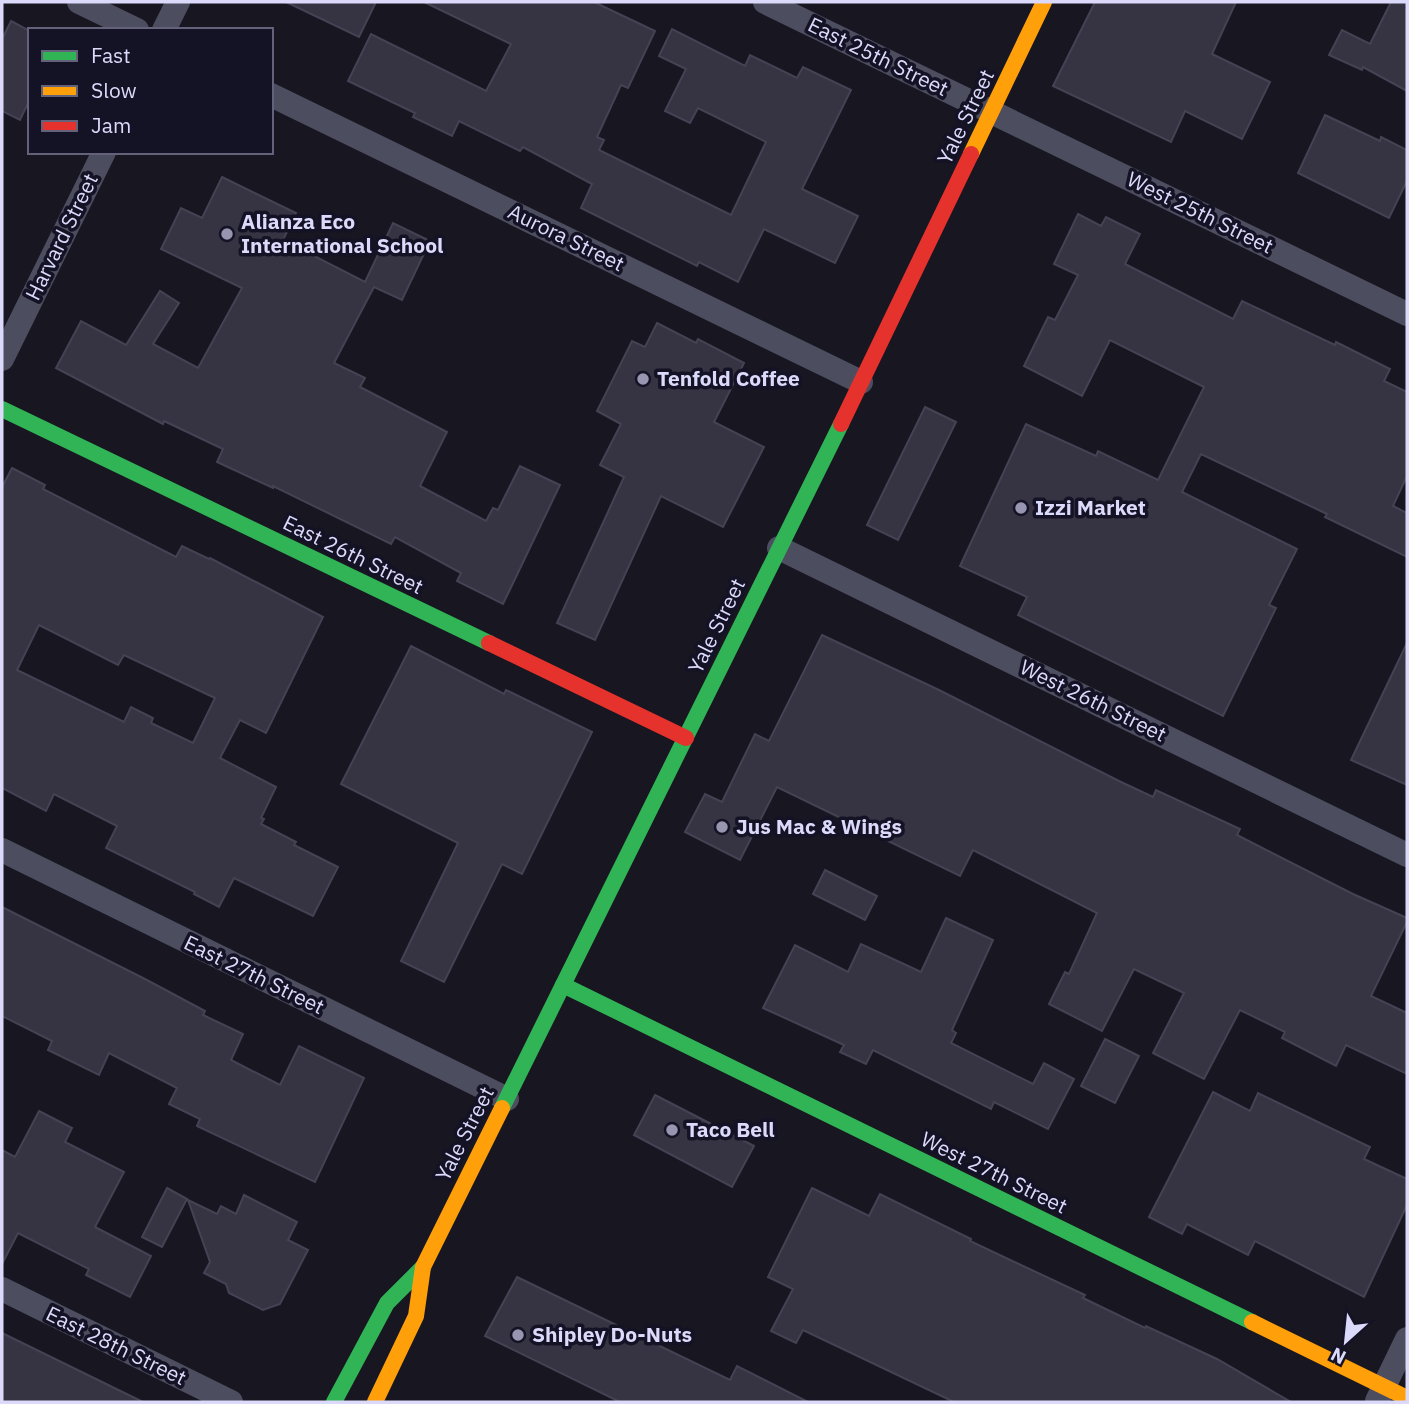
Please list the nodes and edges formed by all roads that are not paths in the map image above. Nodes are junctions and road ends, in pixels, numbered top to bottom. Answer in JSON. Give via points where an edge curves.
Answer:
{"nodes":[{"id":1,"x":79,"y":2,"type":"edge"},
{"id":2,"x":178,"y":2,"type":"edge"},
{"id":3,"x":765,"y":2,"type":"edge"},
{"id":4,"x":1044,"y":2,"type":"edge"},
{"id":5,"x":133,"y":28,"type":"edge"},
{"id":6,"x":165,"y":28,"type":"edge"},
{"id":7,"x":273,"y":96,"type":"edge"},
{"id":8,"x":992,"y":112,"type":"junction"},
{"id":9,"x":103,"y":154,"type":"edge"},
{"id":10,"x":1407,"y":314,"type":"edge"},
{"id":11,"x":2,"y":359,"type":"edge"},
{"id":12,"x":861,"y":382,"type":"junction"},
{"id":13,"x":2,"y":409,"type":"edge"},
{"id":14,"x":779,"y":548,"type":"junction"},
{"id":15,"x":686,"y":738,"type":"junction"},
{"id":16,"x":2,"y":850,"type":"edge"},
{"id":17,"x":1407,"y":855,"type":"edge"},
{"id":18,"x":563,"y":985,"type":"junction"},
{"id":19,"x":507,"y":1099,"type":"junction"},
{"id":20,"x":423,"y":1267,"type":"junction"},
{"id":21,"x":2,"y":1289,"type":"edge"},
{"id":22,"x":1407,"y":1339,"type":"edge"},
{"id":23,"x":1380,"y":1394,"type":"edge"},
{"id":24,"x":1407,"y":1398,"type":"edge"},
{"id":25,"x":231,"y":1402,"type":"edge"},
{"id":26,"x":334,"y":1402,"type":"edge"},
{"id":27,"x":375,"y":1402,"type":"edge"}],
"edges":[{"from":1,"to":5,"type":"street"},
{"from":2,"to":6,"type":"street"},
{"from":3,"to":8,"type":"street","name":"East 25th Street"},
{"from":4,"to":8,"type":"main road","name":"Yale Street"},
{"from":7,"to":12,"type":"street","name":"Aurora Street"},
{"from":8,"to":10,"type":"street","name":"West 25th Street"},
{"from":8,"to":12,"type":"main road","name":"Yale Street"},
{"from":9,"to":11,"type":"street","name":"Harvard Street"},
{"from":12,"to":14,"type":"main road","name":"Yale Street"},
{"from":13,"to":15,"type":"main road","name":"East 26th Street"},
{"from":14,"to":15,"type":"main road","name":"Yale Street"},
{"from":14,"to":17,"type":"street","name":"West 26th Street"},
{"from":15,"to":18,"type":"main road","name":"Yale Street"},
{"from":16,"to":19,"type":"street","name":"East 27th Street"},
{"from":18,"to":19,"type":"main road","name":"Yale Street"},
{"from":18,"to":23,"type":"main road","name":"West 27th Street"},
{"from":19,"to":20,"type":"main road","name":"Yale Street"},
{"from":20,"to":26,"type":"main road","name":"Yale Street","via":[[387,1303]]},
{"from":20,"to":27,"type":"main road","name":"Yale Street","via":[[416,1316]]},
{"from":21,"to":25,"type":"street","name":"East 28th Street"},
{"from":22,"to":23,"type":"street"},
{"from":23,"to":24,"type":"main road","name":"West 27th Street"}]}
